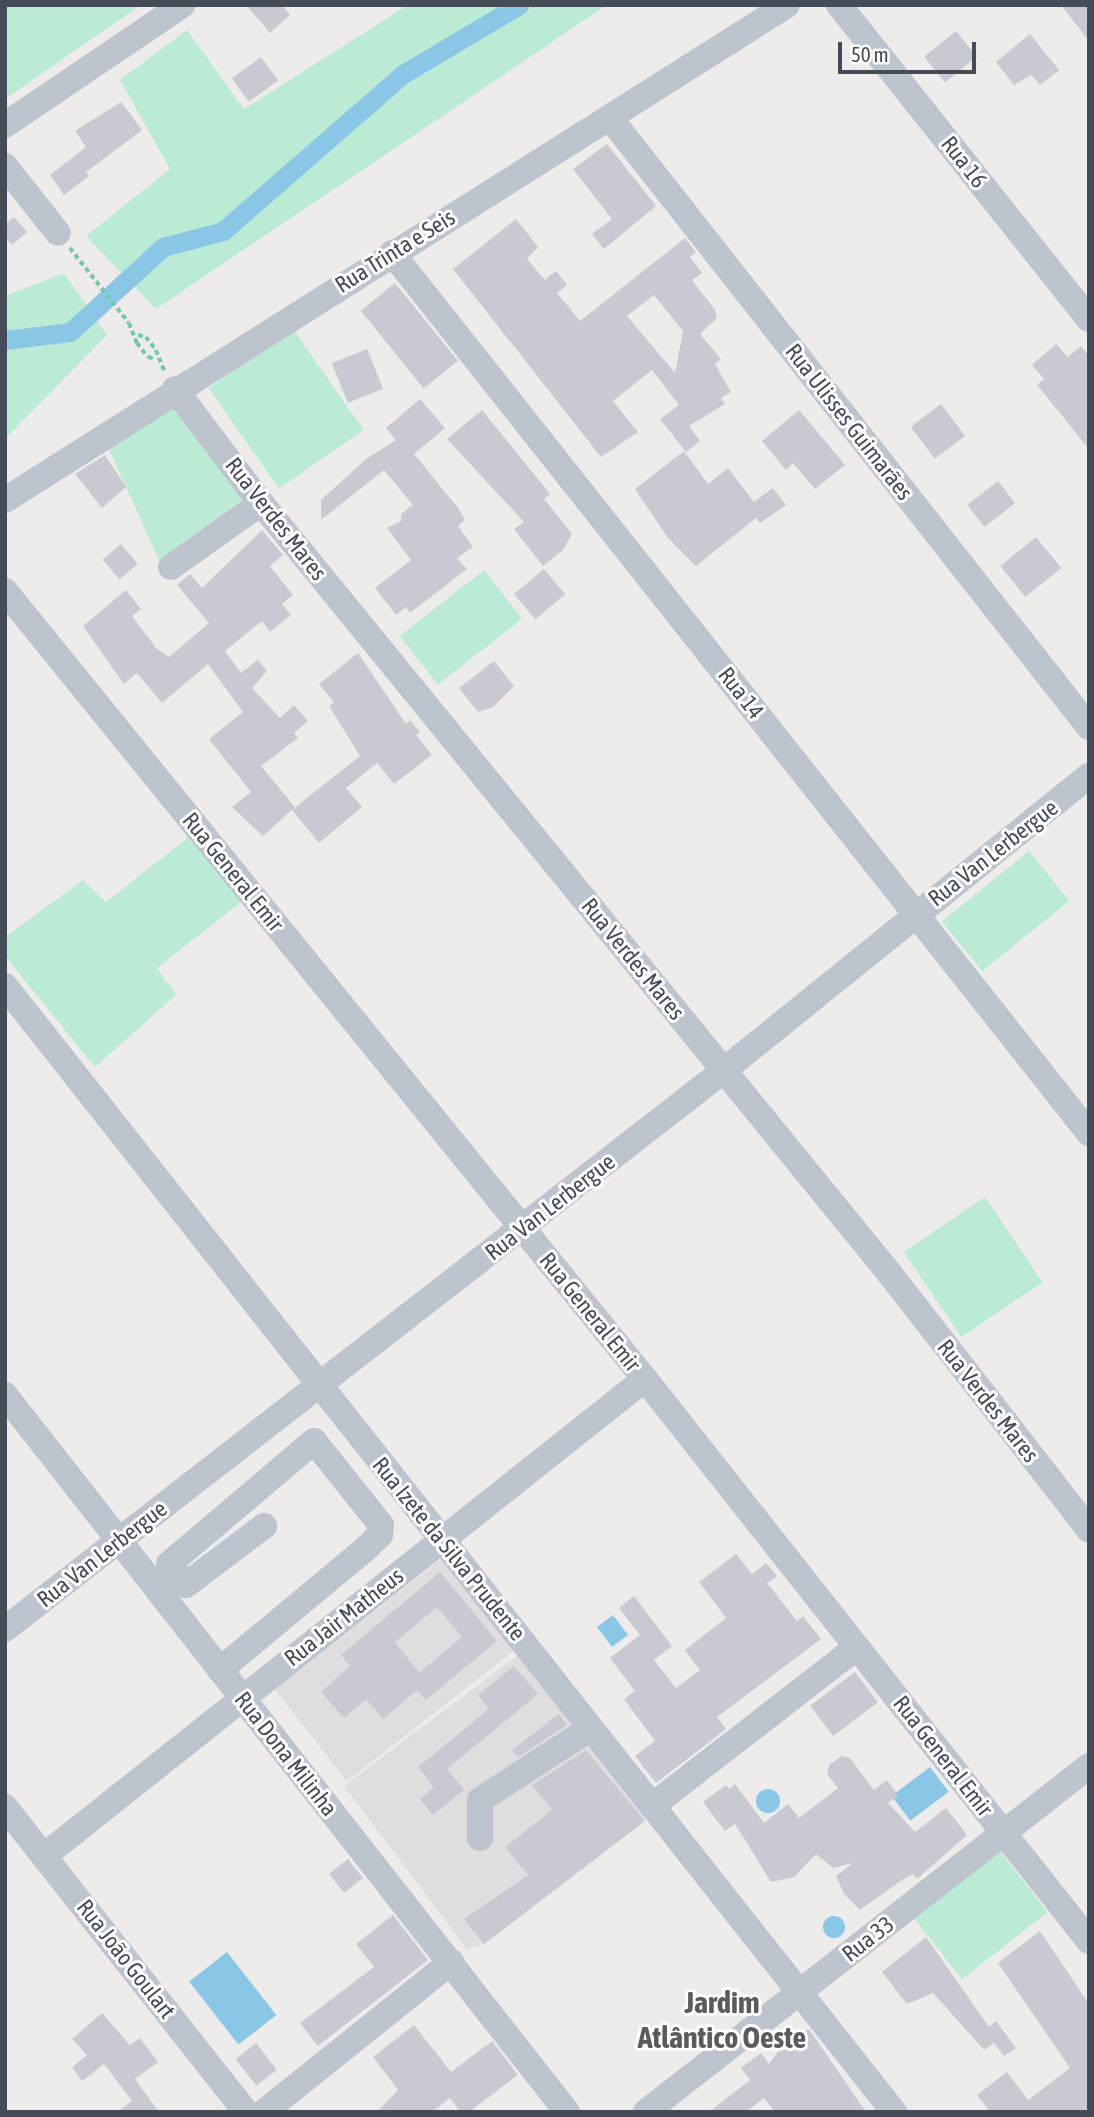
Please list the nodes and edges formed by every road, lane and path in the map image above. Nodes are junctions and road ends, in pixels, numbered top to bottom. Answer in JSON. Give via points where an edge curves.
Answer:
{"nodes":[{"id":1,"x":182,"y":5,"type":"edge"},
{"id":2,"x":787,"y":5,"type":"edge"},
{"id":3,"x":839,"y":5,"type":"edge"},
{"id":4,"x":610,"y":118,"type":"junction"},
{"id":5,"x":5,"y":125,"type":"edge"},
{"id":6,"x":5,"y":166,"type":"edge"},
{"id":7,"x":58,"y":233,"type":"dead end"},
{"id":8,"x":392,"y":253,"type":"junction"},
{"id":9,"x":84,"y":265,"type":"dead end"},
{"id":10,"x":1089,"y":319,"type":"edge"},
{"id":11,"x":138,"y":335,"type":"junction"},
{"id":12,"x":175,"y":389,"type":"junction"},
{"id":13,"x":5,"y":500,"type":"edge"},
{"id":14,"x":261,"y":503,"type":"junction"},
{"id":15,"x":171,"y":567,"type":"dead end"},
{"id":16,"x":5,"y":591,"type":"edge"},
{"id":17,"x":1089,"y":727,"type":"edge"},
{"id":18,"x":1089,"y":776,"type":"edge"},
{"id":19,"x":916,"y":914,"type":"junction"},
{"id":20,"x":5,"y":986,"type":"edge"},
{"id":21,"x":723,"y":1071,"type":"junction"},
{"id":22,"x":1089,"y":1133,"type":"edge"},
{"id":23,"x":523,"y":1229,"type":"junction"},
{"id":24,"x":645,"y":1379,"type":"junction"},
{"id":25,"x":319,"y":1388,"type":"junction"},
{"id":26,"x":5,"y":1395,"type":"edge"},
{"id":27,"x":264,"y":1526,"type":"dead end"},
{"id":28,"x":1089,"y":1530,"type":"edge"},
{"id":29,"x":442,"y":1541,"type":"junction"},
{"id":30,"x":117,"y":1543,"type":"junction"},
{"id":31,"x":5,"y":1629,"type":"edge"},
{"id":32,"x":858,"y":1647,"type":"junction"},
{"id":33,"x":220,"y":1670,"type":"junction"},
{"id":34,"x":241,"y":1698,"type":"junction"},
{"id":35,"x":591,"y":1728,"type":"junction"},
{"id":36,"x":1089,"y":1766,"type":"edge"},
{"id":37,"x":652,"y":1806,"type":"junction"},
{"id":38,"x":5,"y":1807,"type":"edge"},
{"id":39,"x":1004,"y":1834,"type":"junction"},
{"id":40,"x":480,"y":1838,"type":"dead end"},
{"id":41,"x":44,"y":1856,"type":"junction"},
{"id":42,"x":1089,"y":1941,"type":"edge"},
{"id":43,"x":451,"y":1962,"type":"junction"},
{"id":44,"x":800,"y":1991,"type":"junction"},
{"id":45,"x":246,"y":2112,"type":"edge"},
{"id":46,"x":264,"y":2112,"type":"edge"},
{"id":47,"x":568,"y":2112,"type":"edge"},
{"id":48,"x":646,"y":2112,"type":"edge"},
{"id":49,"x":894,"y":2112,"type":"edge"}],
"edges":[{"from":1,"to":5,"type":"street"},
{"from":2,"to":4,"type":"street","name":"Rua Trinta e Seis"},
{"from":3,"to":10,"type":"street","name":"Rua 16"},
{"from":4,"to":8,"type":"street","name":"Rua Trinta e Seis"},
{"from":4,"to":17,"type":"street","name":"Rua Ulisses Guimarães"},
{"from":6,"to":7,"type":"street"},
{"from":8,"to":12,"type":"street","name":"Rua Trinta e Seis"},
{"from":8,"to":19,"type":"street","name":"Rua 14"},
{"from":9,"to":11,"type":"path"},
{"from":11,"to":11,"type":"path","via":[[137,343],[148,357],[156,359],[151,343]]},
{"from":12,"to":13,"type":"street","name":"Rua Trinta e Seis"},
{"from":12,"to":14,"type":"street","name":"Rua Verdes Mares"},
{"from":14,"to":15,"type":"street"},
{"from":14,"to":21,"type":"street","name":"Rua Verdes Mares"},
{"from":16,"to":23,"type":"street","name":"Rua General Emir"},
{"from":18,"to":19,"type":"street","name":"Rua Van Lerbergue"},
{"from":19,"to":21,"type":"street","name":"Rua Van Lerbergue"},
{"from":19,"to":22,"type":"street","name":"Rua 14"},
{"from":20,"to":25,"type":"street","name":"Rua Izete da Silva Prudente"},
{"from":21,"to":23,"type":"street","name":"Rua Van Lerbergue"},
{"from":21,"to":28,"type":"street","name":"Rua Verdes Mares","via":[[890,1274]]},
{"from":23,"to":24,"type":"street","name":"Rua General Emir"},
{"from":23,"to":25,"type":"street","name":"Rua Van Lerbergue"},
{"from":24,"to":29,"type":"street","name":"Rua Jair Matheus"},
{"from":24,"to":32,"type":"street","name":"Rua General Emir"},
{"from":25,"to":29,"type":"street","name":"Rua Izete da Silva Prudente"},
{"from":25,"to":30,"type":"street","name":"Rua Van Lerbergue"},
{"from":26,"to":30,"type":"street","name":"Rua Dona Milinha"},
{"from":27,"to":33,"type":"street","via":[[186,1585],[169,1564],[314,1441],[381,1525],[380,1535],[363,1551]]},
{"from":29,"to":34,"type":"street","name":"Rua Jair Matheus"},
{"from":29,"to":35,"type":"street","name":"Rua Izete da Silva Prudente"},
{"from":30,"to":31,"type":"street","name":"Rua Van Lerbergue"},
{"from":30,"to":33,"type":"street","name":"Rua Dona Milinha"},
{"from":32,"to":37,"type":"street"},
{"from":32,"to":39,"type":"street","name":"Rua General Emir"},
{"from":33,"to":34,"type":"street","name":"Rua Dona Milinha"},
{"from":34,"to":41,"type":"street","name":"Rua Jair Matheus"},
{"from":34,"to":43,"type":"street","name":"Rua Dona Milinha"},
{"from":35,"to":37,"type":"street","name":"Rua Izete da Silva Prudente"},
{"from":35,"to":40,"type":"street","via":[[480,1800]]},
{"from":36,"to":39,"type":"street","name":"Rua 33"},
{"from":37,"to":44,"type":"street","name":"Rua Izete da Silva Prudente"},
{"from":38,"to":41,"type":"street","name":"Rua João Goulart"},
{"from":39,"to":42,"type":"street","name":"Rua General Emir"},
{"from":39,"to":44,"type":"street","name":"Rua 33"},
{"from":41,"to":45,"type":"street","name":"Rua João Goulart"},
{"from":43,"to":46,"type":"street"},
{"from":43,"to":47,"type":"street","name":"Rua Dona Milinha"},
{"from":44,"to":48,"type":"street","name":"Rua 33"},
{"from":44,"to":49,"type":"street","name":"Rua Izete da Silva Prudente"}]}
